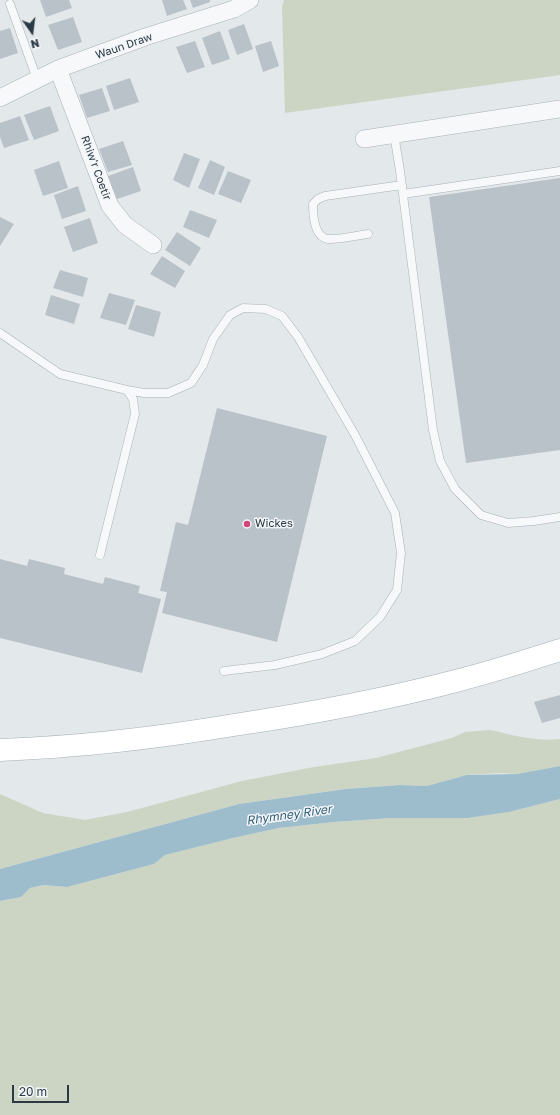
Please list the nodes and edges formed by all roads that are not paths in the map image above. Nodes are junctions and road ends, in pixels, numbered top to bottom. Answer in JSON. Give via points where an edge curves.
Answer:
{"nodes":[{"id":1,"x":250,"y":0,"type":"edge"},
{"id":2,"x":10,"y":4,"type":"dead end"},
{"id":3,"x":58,"y":69,"type":"junction"},
{"id":4,"x":37,"y":79,"type":"junction"},
{"id":5,"x":0,"y":98,"type":"edge"},
{"id":6,"x":560,"y":109,"type":"edge"},
{"id":7,"x":394,"y":134,"type":"junction"},
{"id":8,"x":364,"y":139,"type":"dead end"},
{"id":9,"x":560,"y":171,"type":"edge"},
{"id":10,"x":402,"y":185,"type":"junction"},
{"id":11,"x":403,"y":194,"type":"junction"},
{"id":12,"x":368,"y":234,"type":"dead end"},
{"id":13,"x":153,"y":245,"type":"dead end"},
{"id":14,"x":0,"y":333,"type":"edge"},
{"id":15,"x":127,"y":390,"type":"junction"},
{"id":16,"x":560,"y":516,"type":"edge"},
{"id":17,"x":100,"y":555,"type":"dead end"},
{"id":18,"x":560,"y":650,"type":"edge"},
{"id":19,"x":224,"y":671,"type":"dead end"},
{"id":20,"x":0,"y":750,"type":"edge"}],
"edges":[{"from":1,"to":3,"type":"street","name":"Waun Draw","via":[[234,9]]},
{"from":2,"to":4,"type":"lane"},
{"from":3,"to":4,"type":"street","name":"Waun Draw"},
{"from":3,"to":13,"type":"street","name":"Rhiw'r Coetir","via":[[110,206],[125,225]]},
{"from":4,"to":5,"type":"street","name":"Waun Draw"},
{"from":6,"to":7,"type":"street"},
{"from":7,"to":8,"type":"street"},
{"from":7,"to":10,"type":"lane"},
{"from":9,"to":11,"type":"lane"},
{"from":10,"to":11,"type":"lane"},
{"from":10,"to":12,"type":"lane","via":[[325,196],[313,204],[317,229],[321,236],[328,239]]},
{"from":11,"to":16,"type":"lane","via":[[433,430],[440,461],[455,489],[480,515],[508,523]]},
{"from":14,"to":15,"type":"lane","via":[[60,374]]},
{"from":15,"to":17,"type":"lane","via":[[133,399],[135,414]]},
{"from":15,"to":19,"type":"lane","via":[[168,393],[191,383],[203,365],[213,339],[230,315],[243,308],[266,309],[282,316],[298,337],[395,513],[402,553],[397,590],[380,617],[355,641],[322,654],[275,665]]},
{"from":18,"to":20,"type":"main road","via":[[457,681],[332,709],[151,738]]}]}
